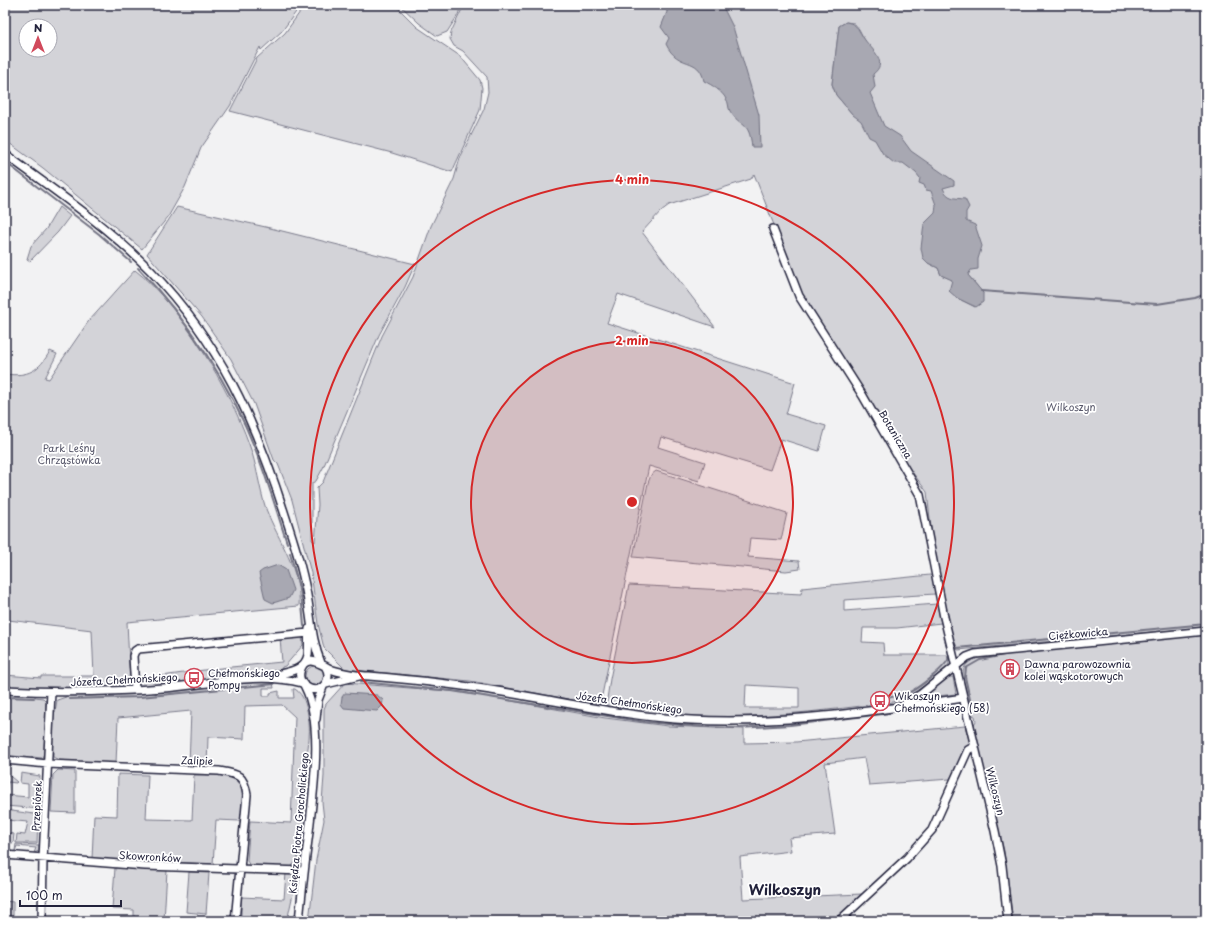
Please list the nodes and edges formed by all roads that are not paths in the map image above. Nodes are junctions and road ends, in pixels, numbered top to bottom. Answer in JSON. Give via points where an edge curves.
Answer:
{"nodes":[{"id":1,"x":5,"y":154,"type":"edge"},
{"id":2,"x":773,"y":229,"type":"dead end"},
{"id":3,"x":310,"y":623,"type":"junction"},
{"id":4,"x":1206,"y":631,"type":"edge"},
{"id":5,"x":309,"y":633,"type":"junction"},
{"id":6,"x":323,"y":664,"type":"junction"},
{"id":7,"x":304,"y":666,"type":"junction"},
{"id":8,"x":956,"y":667,"type":"junction"},
{"id":9,"x":361,"y":676,"type":"junction"},
{"id":10,"x":267,"y":678,"type":"junction"},
{"id":11,"x":304,"y":685,"type":"junction"},
{"id":12,"x":324,"y":685,"type":"junction"},
{"id":13,"x":5,"y":690,"type":"edge"},
{"id":14,"x":135,"y":690,"type":"junction"},
{"id":15,"x":51,"y":692,"type":"junction"},
{"id":16,"x":963,"y":698,"type":"junction"},
{"id":17,"x":895,"y":706,"type":"junction"},
{"id":18,"x":315,"y":727,"type":"junction"},
{"id":19,"x":974,"y":746,"type":"junction"},
{"id":20,"x":5,"y":760,"type":"edge"},
{"id":21,"x":48,"y":764,"type":"junction"},
{"id":22,"x":5,"y":855,"type":"edge"},
{"id":23,"x":43,"y":859,"type":"junction"},
{"id":24,"x":240,"y":869,"type":"junction"},
{"id":25,"x":304,"y":872,"type":"junction"},
{"id":26,"x":42,"y":921,"type":"edge"},
{"id":27,"x":235,"y":921,"type":"edge"},
{"id":28,"x":299,"y":921,"type":"edge"},
{"id":29,"x":839,"y":921,"type":"edge"},
{"id":30,"x":1008,"y":921,"type":"edge"}],
"edges":[{"from":1,"to":3,"type":"street","via":[[98,224],[139,260],[181,306],[221,362],[245,406],[269,467],[303,576]]},
{"from":2,"to":8,"type":"street","name":"Botaniczna","via":[[799,296],[863,396],[920,495]]},
{"from":3,"to":5,"type":"street"},
{"from":3,"to":6,"type":"street"},
{"from":4,"to":8,"type":"street","name":"Ciężkowicka","via":[[989,652],[971,656]]},
{"from":5,"to":7,"type":"street","via":[[308,656]]},
{"from":5,"to":14,"type":"street","via":[[138,649],[133,656]]},
{"from":6,"to":7,"type":"street","via":[[312,661]]},
{"from":6,"to":9,"type":"street","name":"Józefa Chełmońskiego","via":[[333,670]]},
{"from":6,"to":12,"type":"street","via":[[329,674]]},
{"from":7,"to":10,"type":"street","name":"Józefa Chełmońskiego"},
{"from":7,"to":11,"type":"street","via":[[300,674]]},
{"from":8,"to":16,"type":"street","name":"Wilkoszyn"},
{"from":8,"to":17,"type":"street","name":"Józefa Chełmońskiego","via":[[913,700]]},
{"from":9,"to":12,"type":"street","name":"Józefa Chełmońskiego"},
{"from":9,"to":17,"type":"street","name":"Józefa Chełmońskiego","via":[[459,685],[632,714],[690,720],[787,719]]},
{"from":10,"to":11,"type":"street","name":"Józefa Chełmońskiego"},
{"from":10,"to":14,"type":"street","name":"Józefa Chełmońskiego"},
{"from":11,"to":12,"type":"street","via":[[314,690]]},
{"from":11,"to":18,"type":"street","name":"Księdza Piotra Grocholickiego","via":[[310,700]]},
{"from":12,"to":18,"type":"street","name":"Księdza Piotra Grocholickiego","via":[[318,700]]},
{"from":13,"to":15,"type":"street","name":"Józefa Chełmońskiego"},
{"from":14,"to":15,"type":"street","name":"Józefa Chełmońskiego"},
{"from":15,"to":21,"type":"street","name":"Przepiórek"},
{"from":16,"to":17,"type":"street","name":"Józefa Chełmońskiego"},
{"from":16,"to":19,"type":"street","name":"Wilkoszyn"},
{"from":18,"to":25,"type":"street","name":"Księdza Piotra Grocholickiego","via":[[315,770]]},
{"from":19,"to":29,"type":"street","via":[[968,750],[932,830],[907,858]]},
{"from":19,"to":30,"type":"street","name":"Wilkoszyn","via":[[999,849]]},
{"from":20,"to":21,"type":"street","name":"Zalipie"},
{"from":21,"to":23,"type":"street","name":"Przepiórek"},
{"from":21,"to":24,"type":"street","name":"Zalipie","via":[[219,771],[237,774],[245,782],[247,794]]},
{"from":22,"to":23,"type":"street","name":"Skowronków"},
{"from":23,"to":24,"type":"street","name":"Skowronków"},
{"from":23,"to":26,"type":"street","name":"Przepiórek"},
{"from":24,"to":25,"type":"street","name":"Skowronków"},
{"from":24,"to":27,"type":"street","name":"Zalipie"},
{"from":25,"to":28,"type":"street","name":"Księdza Piotra Grocholickiego"}]}
